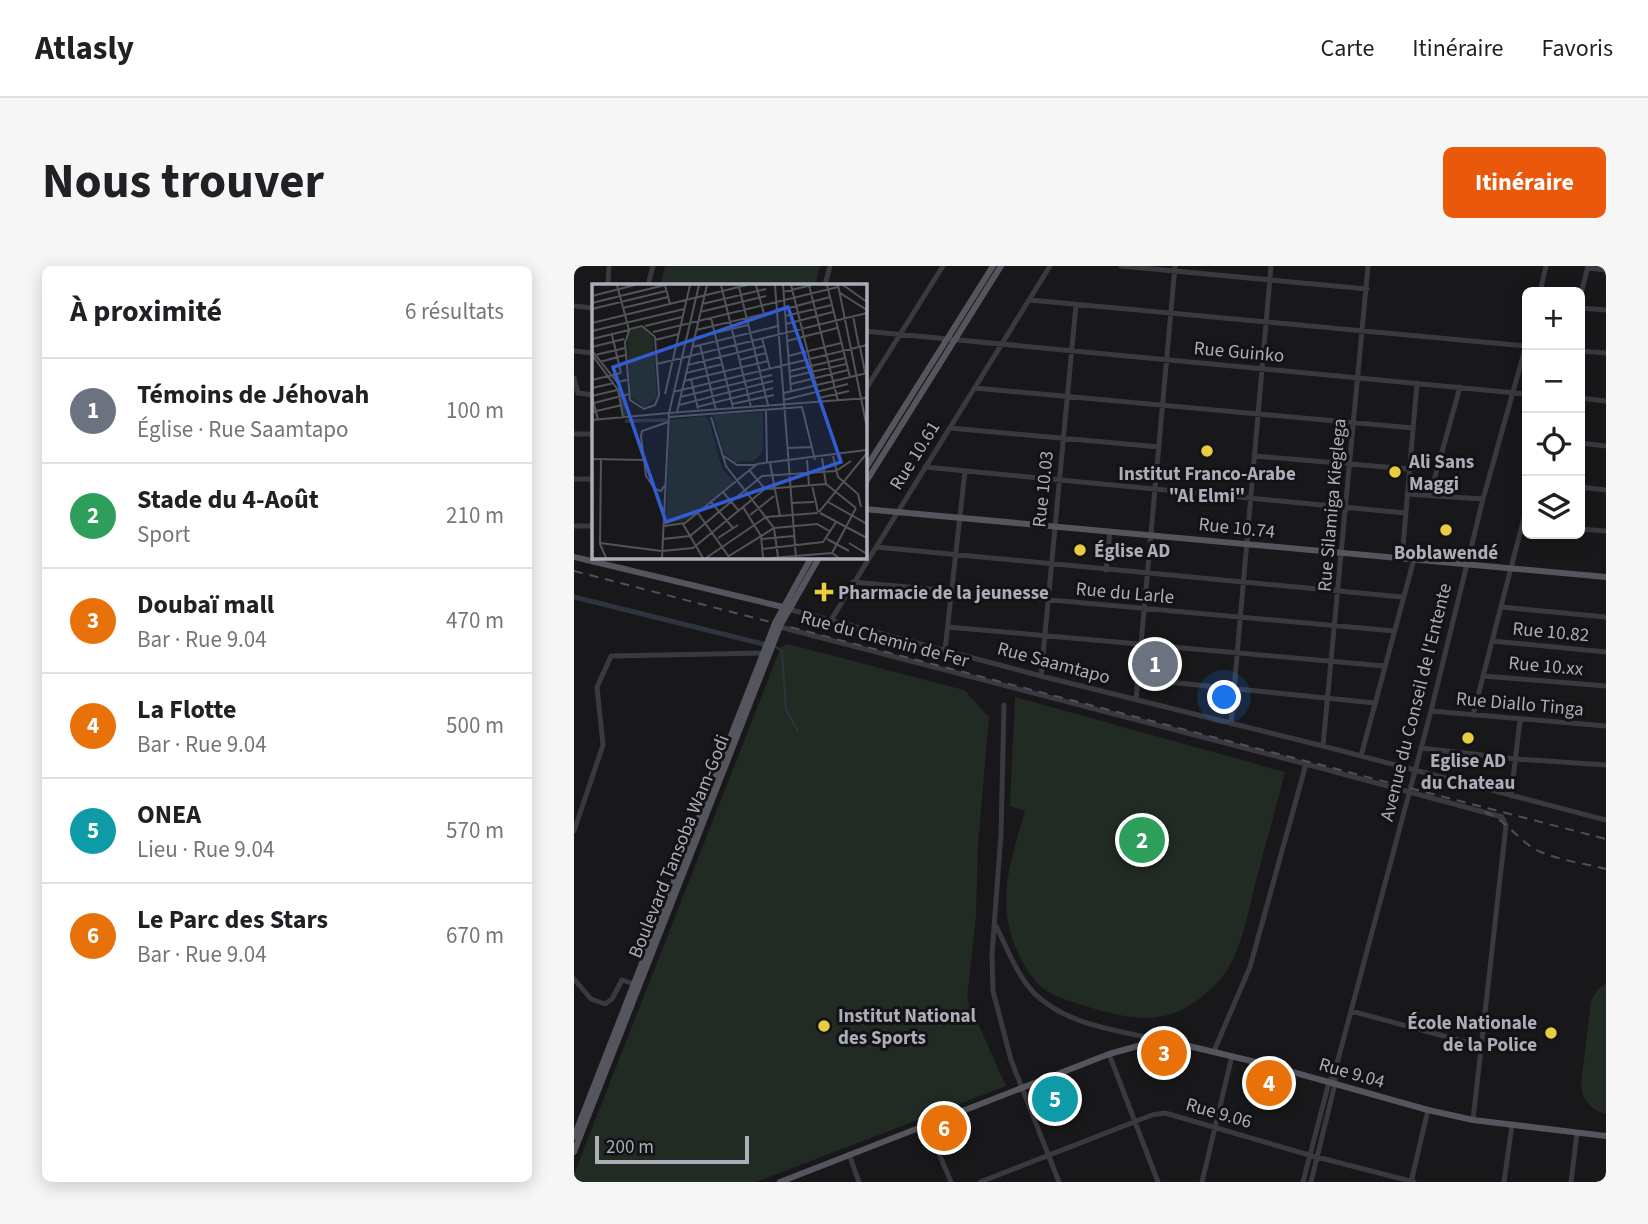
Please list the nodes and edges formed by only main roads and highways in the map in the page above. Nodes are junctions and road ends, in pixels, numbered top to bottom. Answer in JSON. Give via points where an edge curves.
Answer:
{"nodes":[{"id":1,"x":993,"y":266,"type":"edge"},
{"id":2,"x":1001,"y":266,"type":"edge"},
{"id":3,"x":866,"y":468,"type":"edge"},
{"id":4,"x":866,"y":482,"type":"edge"},
{"id":5,"x":866,"y":509,"type":"edge"},
{"id":6,"x":574,"y":558,"type":"edge"},
{"id":7,"x":811,"y":558,"type":"edge"},
{"id":8,"x":819,"y":558,"type":"edge"},
{"id":9,"x":1606,"y":577,"type":"edge"},
{"id":10,"x":785,"y":608,"type":"junction"},
{"id":11,"x":1606,"y":1136,"type":"edge"},
{"id":12,"x":574,"y":1137,"type":"edge"},
{"id":13,"x":574,"y":1152,"type":"edge"},
{"id":14,"x":780,"y":1182,"type":"edge"}],
"edges":[{"from":1,"to":3,"type":"main road"},
{"from":2,"to":4,"type":"main road"},
{"from":5,"to":9,"type":"main road","name":"Rue 10.74"},
{"from":6,"to":10,"type":"main road","name":"Rue Saamtapo"},
{"from":7,"to":10,"type":"main road","name":"Boulevard Tansoba Wam-Godi"},
{"from":8,"to":10,"type":"main road","name":"Boulevard Tansoba Wam-Godi"},
{"from":10,"to":12,"type":"main road","name":"Boulevard Tansoba Wam-Godi"},
{"from":10,"to":13,"type":"main road","name":"Boulevard Tansoba Wam-Godi"},
{"from":11,"to":14,"type":"main road","name":"Rue 9.04","via":[[1428,1110],[1214,1051],[1161,1041],[1109,1054]]}]}
